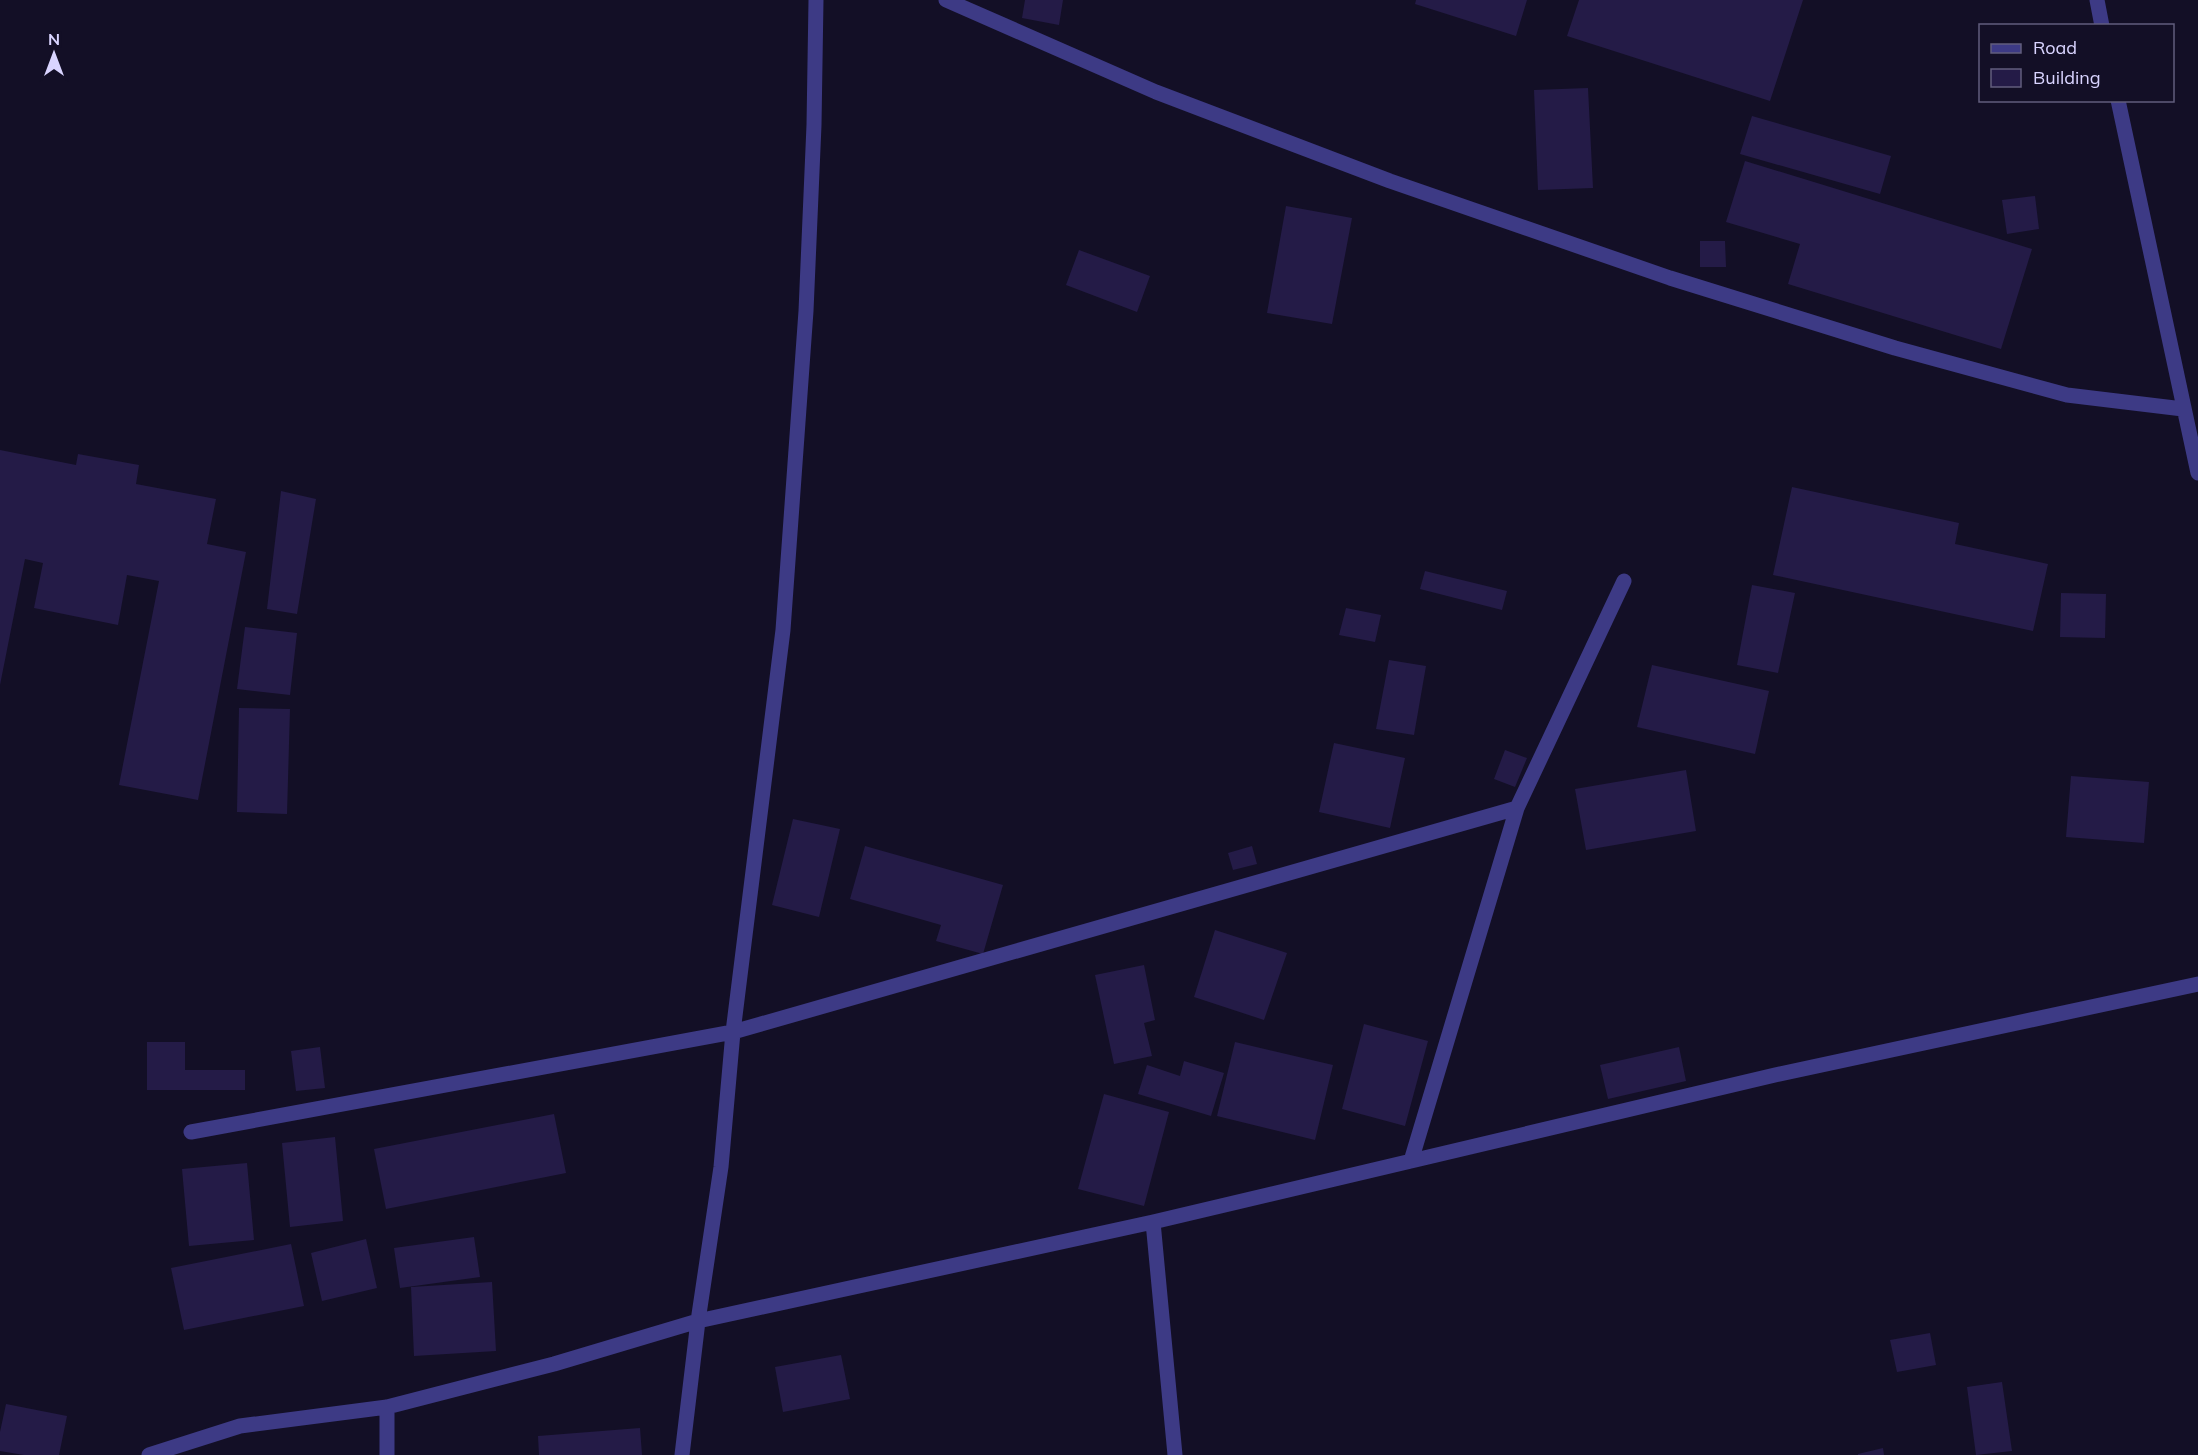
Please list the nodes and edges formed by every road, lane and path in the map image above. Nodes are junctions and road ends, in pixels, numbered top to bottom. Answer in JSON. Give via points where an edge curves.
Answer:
{"nodes":[{"id":1,"x":816,"y":0,"type":"edge"},
{"id":2,"x":946,"y":0,"type":"edge"},
{"id":3,"x":2097,"y":0,"type":"edge"},
{"id":4,"x":2102,"y":24,"type":"edge"},
{"id":5,"x":2118,"y":102,"type":"edge"},
{"id":6,"x":2183,"y":409,"type":"junction"},
{"id":7,"x":2198,"y":472,"type":"edge"},
{"id":8,"x":1624,"y":581,"type":"dead end"},
{"id":9,"x":1517,"y":808,"type":"junction"},
{"id":10,"x":2198,"y":984,"type":"edge"},
{"id":11,"x":733,"y":1032,"type":"junction"},
{"id":12,"x":191,"y":1132,"type":"dead end"},
{"id":13,"x":1411,"y":1161,"type":"junction"},
{"id":14,"x":1153,"y":1222,"type":"junction"},
{"id":15,"x":698,"y":1321,"type":"junction"},
{"id":16,"x":387,"y":1407,"type":"junction"},
{"id":17,"x":149,"y":1455,"type":"edge"},
{"id":18,"x":387,"y":1455,"type":"edge"},
{"id":19,"x":682,"y":1455,"type":"edge"},
{"id":20,"x":1175,"y":1455,"type":"edge"}],
"edges":[{"from":1,"to":11,"type":"street","via":[[806,311],[783,630]]},
{"from":2,"to":6,"type":"street","via":[[1167,97],[1390,181],[1670,278],[1895,348],[2067,395]]},
{"from":3,"to":4,"type":"street"},
{"from":5,"to":6,"type":"street"},
{"from":6,"to":7,"type":"street"},
{"from":8,"to":9,"type":"street"},
{"from":9,"to":11,"type":"street"},
{"from":9,"to":13,"type":"street"},
{"from":10,"to":13,"type":"street","via":[[1775,1075]]},
{"from":11,"to":12,"type":"street"},
{"from":11,"to":15,"type":"street","via":[[721,1167]]},
{"from":13,"to":14,"type":"street"},
{"from":14,"to":15,"type":"street"},
{"from":14,"to":20,"type":"street"},
{"from":15,"to":16,"type":"street","via":[[554,1364]]},
{"from":15,"to":19,"type":"street"},
{"from":16,"to":17,"type":"street","via":[[240,1426]]},
{"from":16,"to":18,"type":"street"}]}
